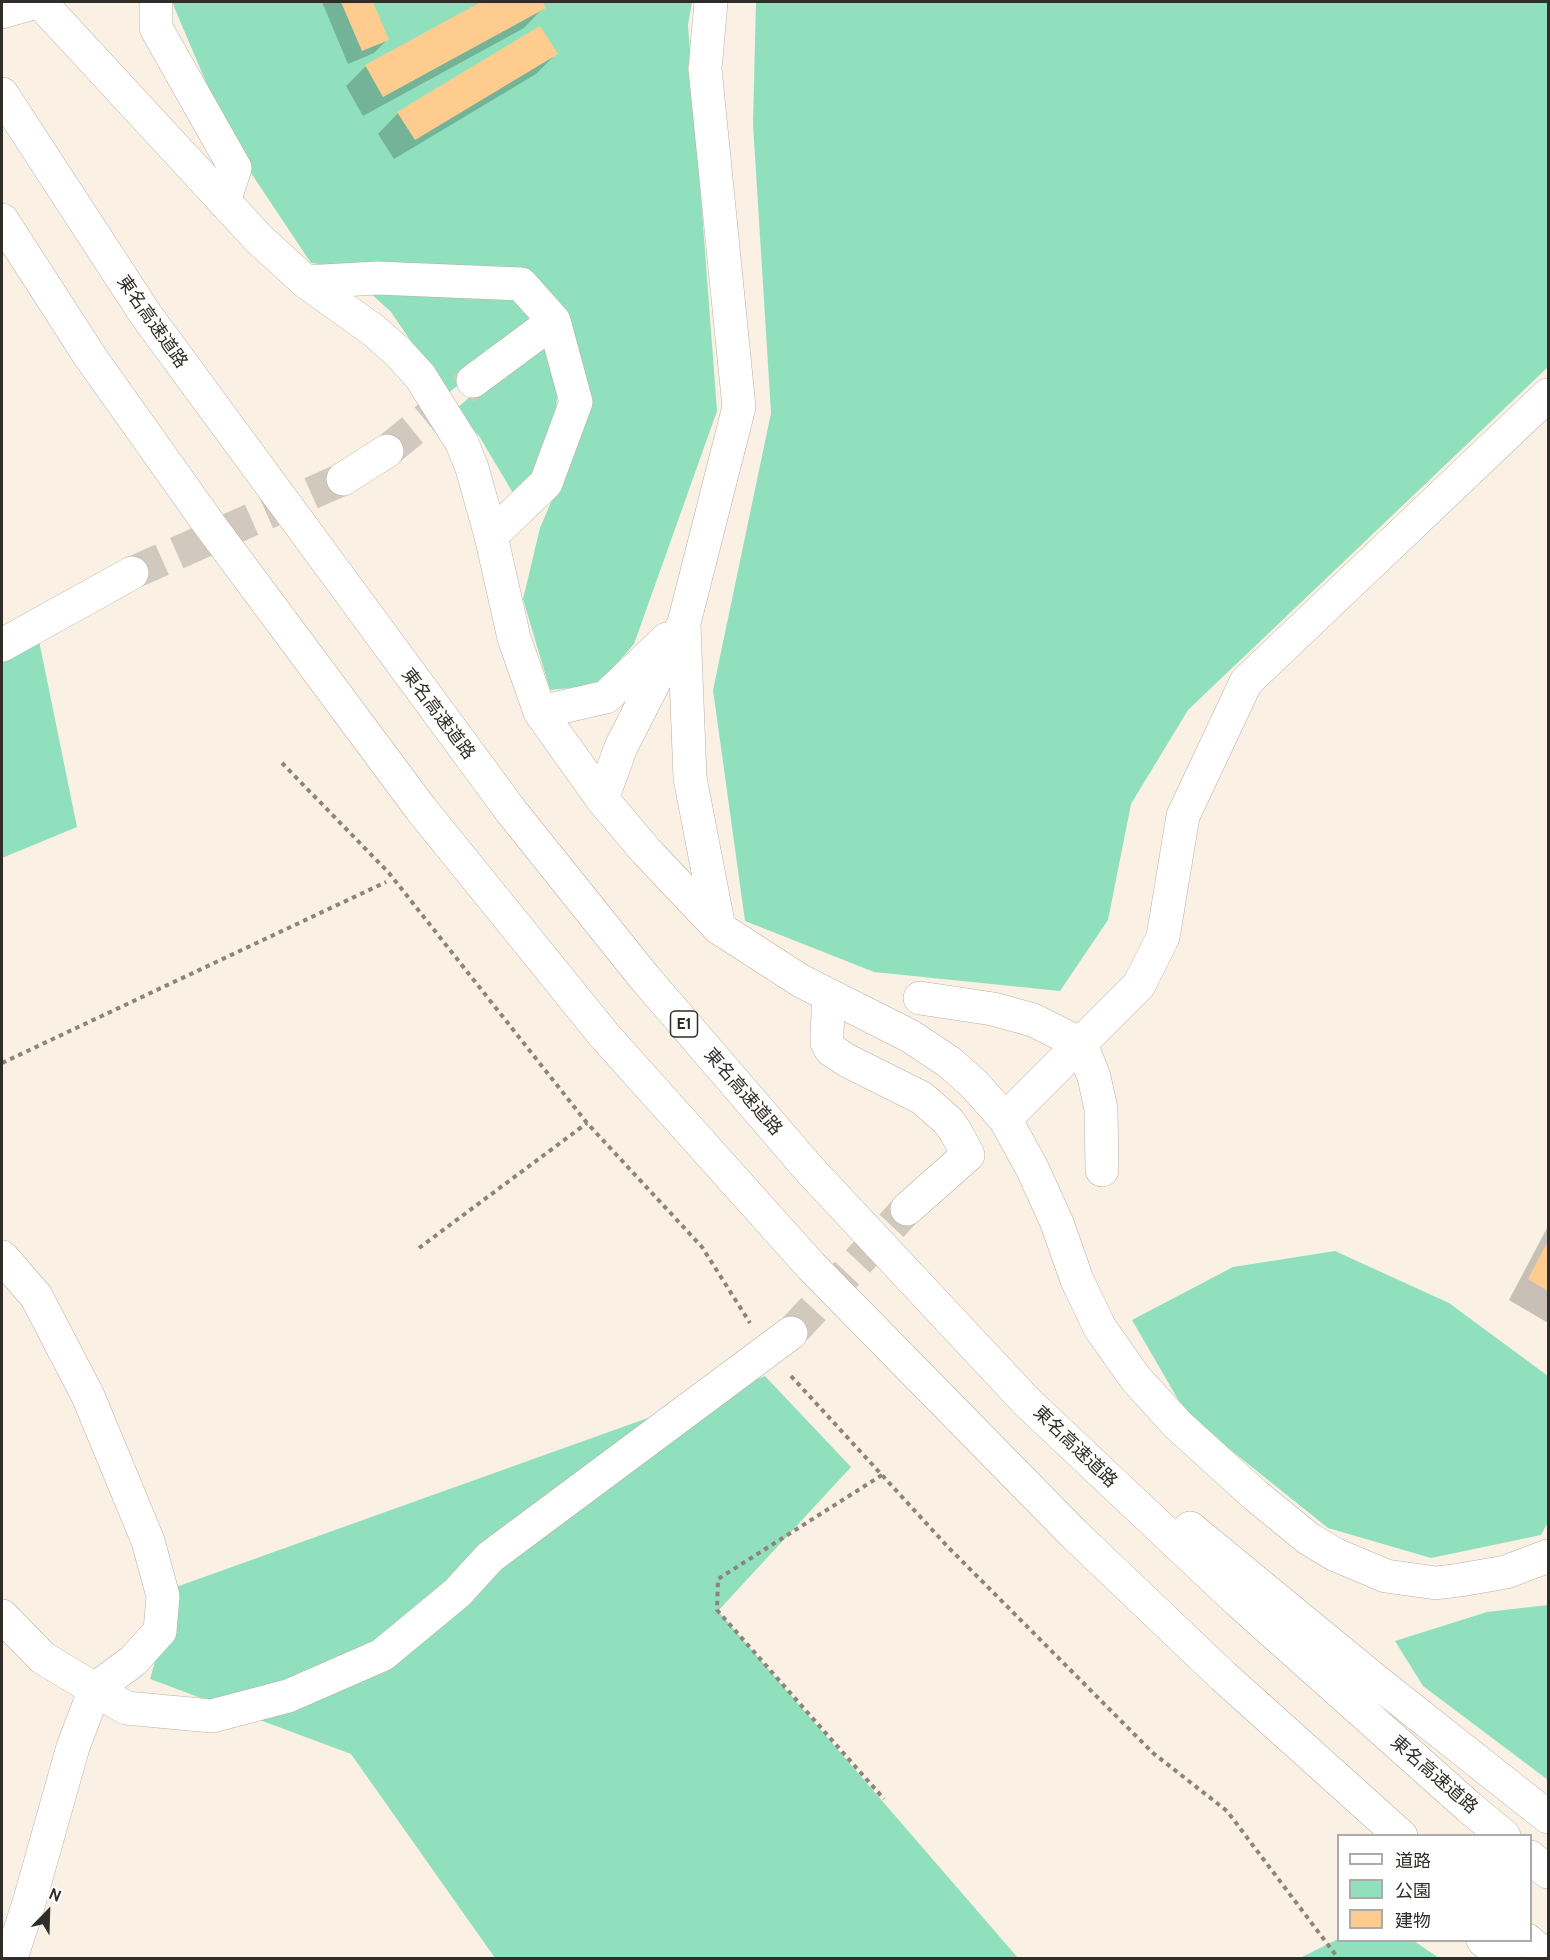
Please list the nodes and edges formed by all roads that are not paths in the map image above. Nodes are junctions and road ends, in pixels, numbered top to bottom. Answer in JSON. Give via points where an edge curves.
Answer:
{"nodes":[{"id":1,"x":39,"y":2,"type":"edge"},
{"id":2,"x":156,"y":2,"type":"edge"},
{"id":3,"x":711,"y":2,"type":"edge"},
{"id":4,"x":2,"y":12,"type":"edge"},
{"id":5,"x":2,"y":94,"type":"edge"},
{"id":6,"x":224,"y":201,"type":"junction"},
{"id":7,"x":2,"y":219,"type":"edge"},
{"id":8,"x":306,"y":282,"type":"junction"},
{"id":9,"x":554,"y":321,"type":"junction"},
{"id":10,"x":473,"y":381,"type":"tunnel mouth"},
{"id":11,"x":1548,"y":395,"type":"edge"},
{"id":12,"x":387,"y":451,"type":"tunnel mouth"},
{"id":13,"x":343,"y":479,"type":"tunnel mouth"},
{"id":14,"x":491,"y":536,"type":"junction"},
{"id":15,"x":132,"y":573,"type":"tunnel mouth"},
{"id":16,"x":684,"y":623,"type":"junction"},
{"id":17,"x":2,"y":645,"type":"edge"},
{"id":18,"x":540,"y":712,"type":"junction"},
{"id":19,"x":602,"y":799,"type":"junction"},
{"id":20,"x":719,"y":928,"type":"junction"},
{"id":21,"x":829,"y":996,"type":"junction"},
{"id":22,"x":920,"y":998,"type":"dead end"},
{"id":23,"x":1081,"y":1044,"type":"junction"},
{"id":24,"x":1005,"y":1119,"type":"junction"},
{"id":25,"x":1102,"y":1170,"type":"dead end"},
{"id":26,"x":907,"y":1209,"type":"tunnel mouth"},
{"id":27,"x":2,"y":1257,"type":"edge"},
{"id":28,"x":779,"y":1342,"type":"tunnel mouth"},
{"id":29,"x":1028,"y":1402,"type":"junction"},
{"id":30,"x":1548,"y":1556,"type":"edge"},
{"id":31,"x":2,"y":1616,"type":"edge"},
{"id":32,"x":1223,"y":1676,"type":"junction"},
{"id":33,"x":95,"y":1689,"type":"junction"},
{"id":34,"x":1548,"y":1816,"type":"edge"},
{"id":35,"x":1372,"y":1834,"type":"edge"},
{"id":36,"x":1399,"y":1834,"type":"edge"},
{"id":37,"x":1502,"y":1834,"type":"edge"},
{"id":38,"x":1532,"y":1859,"type":"edge"},
{"id":39,"x":1548,"y":1872,"type":"edge"},
{"id":40,"x":1484,"y":1942,"type":"edge"},
{"id":41,"x":1528,"y":1942,"type":"edge"},
{"id":42,"x":1548,"y":1958,"type":"edge"},
{"id":43,"x":11,"y":1959,"type":"edge"},
{"id":44,"x":1504,"y":1959,"type":"edge"}],
"edges":[{"from":1,"to":4,"type":"main road"},
{"from":1,"to":6,"type":"main road"},
{"from":2,"to":6,"type":"main road","via":[[156,28],[235,168]]},
{"from":3,"to":16,"type":"main road","via":[[705,69],[738,407]]},
{"from":5,"to":29,"type":"main road","name":"東名高速道路","number":"E1","via":[[146,315],[511,811],[644,977],[810,1170]]},
{"from":6,"to":8,"type":"main road"},
{"from":7,"to":32,"type":"main road","via":[[91,358],[209,524],[421,808],[604,1035],[811,1266],[1075,1535]]},
{"from":8,"to":9,"type":"main road","via":[[377,278],[520,284]]},
{"from":8,"to":14,"type":"main road","via":[[373,330],[420,376],[462,443]]},
{"from":9,"to":10,"type":"main road"},
{"from":9,"to":14,"type":"main road","via":[[576,402],[546,483]]},
{"from":11,"to":23,"type":"main road","via":[[1246,682],[1183,816],[1163,937],[1140,985]]},
{"from":12,"to":13,"type":"main road"},
{"from":14,"to":18,"type":"main road","via":[[514,638]]},
{"from":15,"to":17,"type":"main road"},
{"from":16,"to":18,"type":"main road","via":[[606,697]]},
{"from":16,"to":19,"type":"main road","via":[[621,747]]},
{"from":16,"to":20,"type":"main road","via":[[690,778]]},
{"from":18,"to":19,"type":"main road"},
{"from":19,"to":20,"type":"main road"},
{"from":20,"to":21,"type":"main road"},
{"from":21,"to":24,"type":"main road","via":[[929,1047],[974,1084]]},
{"from":21,"to":26,"type":"main road","via":[[826,1032],[831,1050],[922,1098],[948,1121],[968,1155]]},
{"from":22,"to":23,"type":"main road","via":[[1013,1014]]},
{"from":23,"to":24,"type":"main road"},
{"from":23,"to":25,"type":"main road","via":[[1101,1109]]},
{"from":24,"to":30,"type":"main road","via":[[1044,1192],[1095,1318],[1118,1355],[1178,1425],[1284,1519],[1336,1555],[1386,1576],[1410,1581],[1436,1583],[1506,1572]]},
{"from":27,"to":33,"type":"main road","via":[[36,1296],[88,1396],[148,1541],[163,1596],[160,1631],[133,1661]]},
{"from":28,"to":33,"type":"main road","via":[[490,1557],[457,1593],[381,1655],[288,1696],[212,1716],[126,1708]]},
{"from":29,"to":34,"type":"main road"},
{"from":29,"to":37,"type":"main road","name":"東名高速道路","number":"E1","via":[[1237,1600]]},
{"from":31,"to":33,"type":"main road","via":[[43,1658]]},
{"from":32,"to":35,"type":"main road"},
{"from":32,"to":36,"type":"main road"},
{"from":33,"to":43,"type":"main road","via":[[73,1747]]},
{"from":38,"to":39,"type":"main road"},
{"from":40,"to":44,"type":"main road"},
{"from":41,"to":42,"type":"main road"}]}
